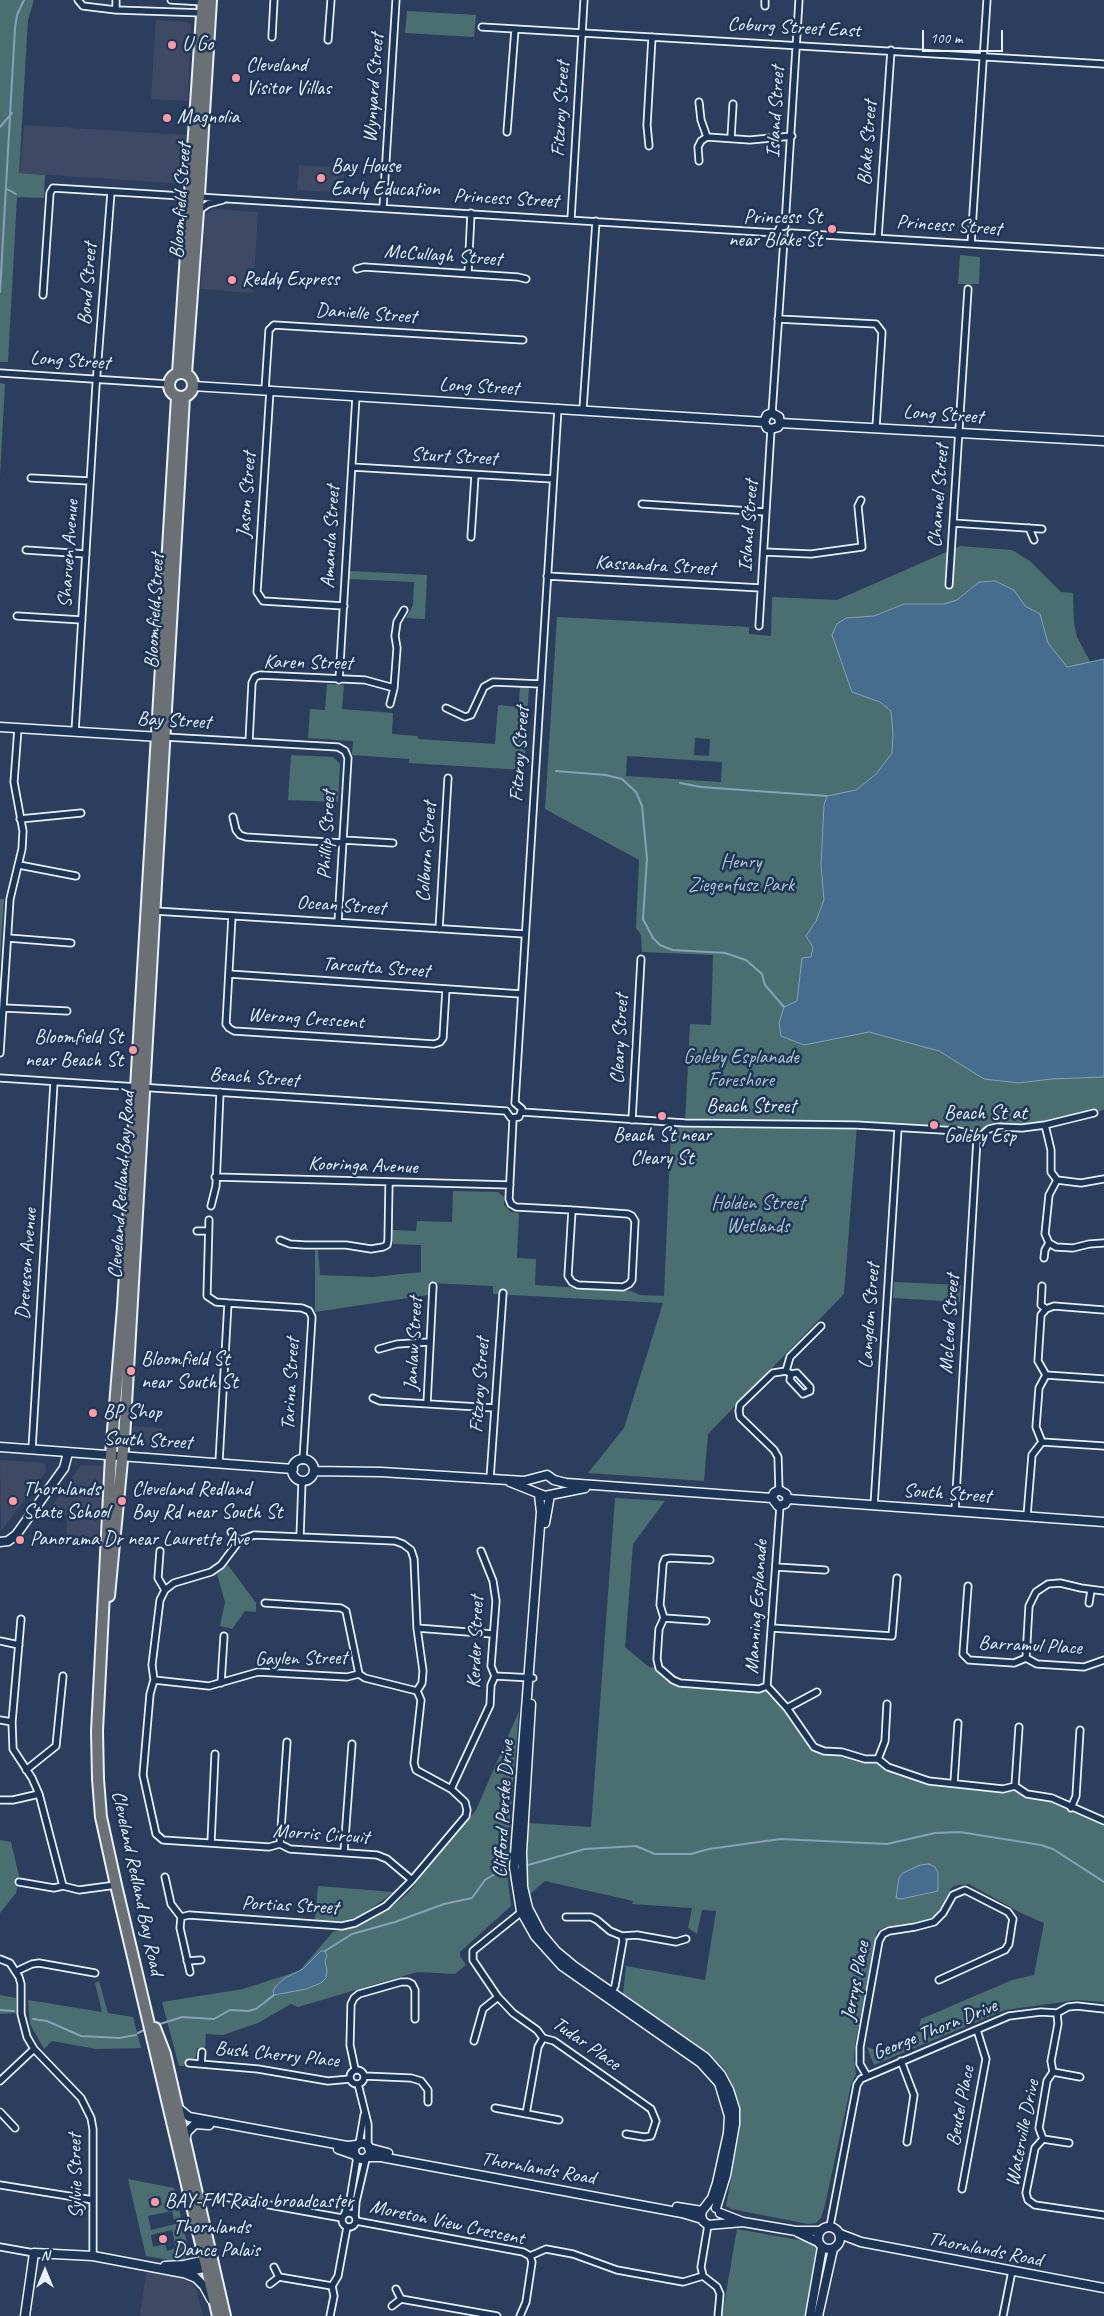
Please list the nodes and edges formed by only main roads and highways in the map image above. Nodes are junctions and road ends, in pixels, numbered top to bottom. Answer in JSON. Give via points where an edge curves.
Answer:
{"nodes":[{"id":1,"x":207,"y":1,"type":"edge"},
{"id":2,"x":194,"y":196,"type":"junction"},
{"id":3,"x":182,"y":374,"type":"junction"},
{"id":4,"x":180,"y":397,"type":"junction"},
{"id":5,"x":160,"y":737,"type":"junction"},
{"id":6,"x":141,"y":1087,"type":"junction"},
{"id":7,"x":103,"y":1635,"type":"junction"},
{"id":8,"x":141,"y":1988,"type":"junction"},
{"id":9,"x":165,"y":2054,"type":"junction"},
{"id":10,"x":166,"y":2098,"type":"junction"},
{"id":11,"x":209,"y":2263,"type":"junction"},
{"id":12,"x":218,"y":2316,"type":"edge"},
{"id":13,"x":225,"y":2316,"type":"edge"}],
"edges":[{"from":1,"to":2,"type":"highway","name":"Bloomfield Street"},
{"from":2,"to":3,"type":"highway","name":"Bloomfield Street"},
{"from":2,"to":3,"type":"highway","name":"Bloomfield Street","via":[[198,211]]},
{"from":3,"to":4,"type":"highway","via":[[191,379],[193,386],[190,393]]},
{"from":3,"to":4,"type":"highway","via":[[172,377],[169,384],[170,392]]},
{"from":4,"to":5,"type":"highway","name":"Bloomfield Street"},
{"from":5,"to":6,"type":"highway","name":"Cleveland Redland Bay Road"},
{"from":5,"to":6,"type":"highway","name":"Cleveland Redland Bay Road","via":[[155,911]]},
{"from":6,"to":7,"type":"highway","name":"Cleveland Redland Bay Road","via":[[111,1455]]},
{"from":6,"to":7,"type":"highway","name":"Cleveland Redland Bay Road","via":[[123,1456],[112,1579]]},
{"from":7,"to":8,"type":"highway","name":"Cleveland Redland Bay Road","via":[[97,1731],[100,1817]]},
{"from":8,"to":9,"type":"highway","name":"Cleveland Redland Bay Road"},
{"from":8,"to":10,"type":"highway","name":"Cleveland Redland Bay Road"},
{"from":9,"to":10,"type":"highway","via":[[159,2058]]},
{"from":9,"to":11,"type":"highway","name":"Cleveland Redland Bay Road"},
{"from":10,"to":11,"type":"highway","name":"Cleveland Redland Bay Road"},
{"from":11,"to":12,"type":"highway","name":"Cleveland Redland Bay Road"},
{"from":11,"to":13,"type":"highway","name":"Cleveland Redland Bay Road"}]}
